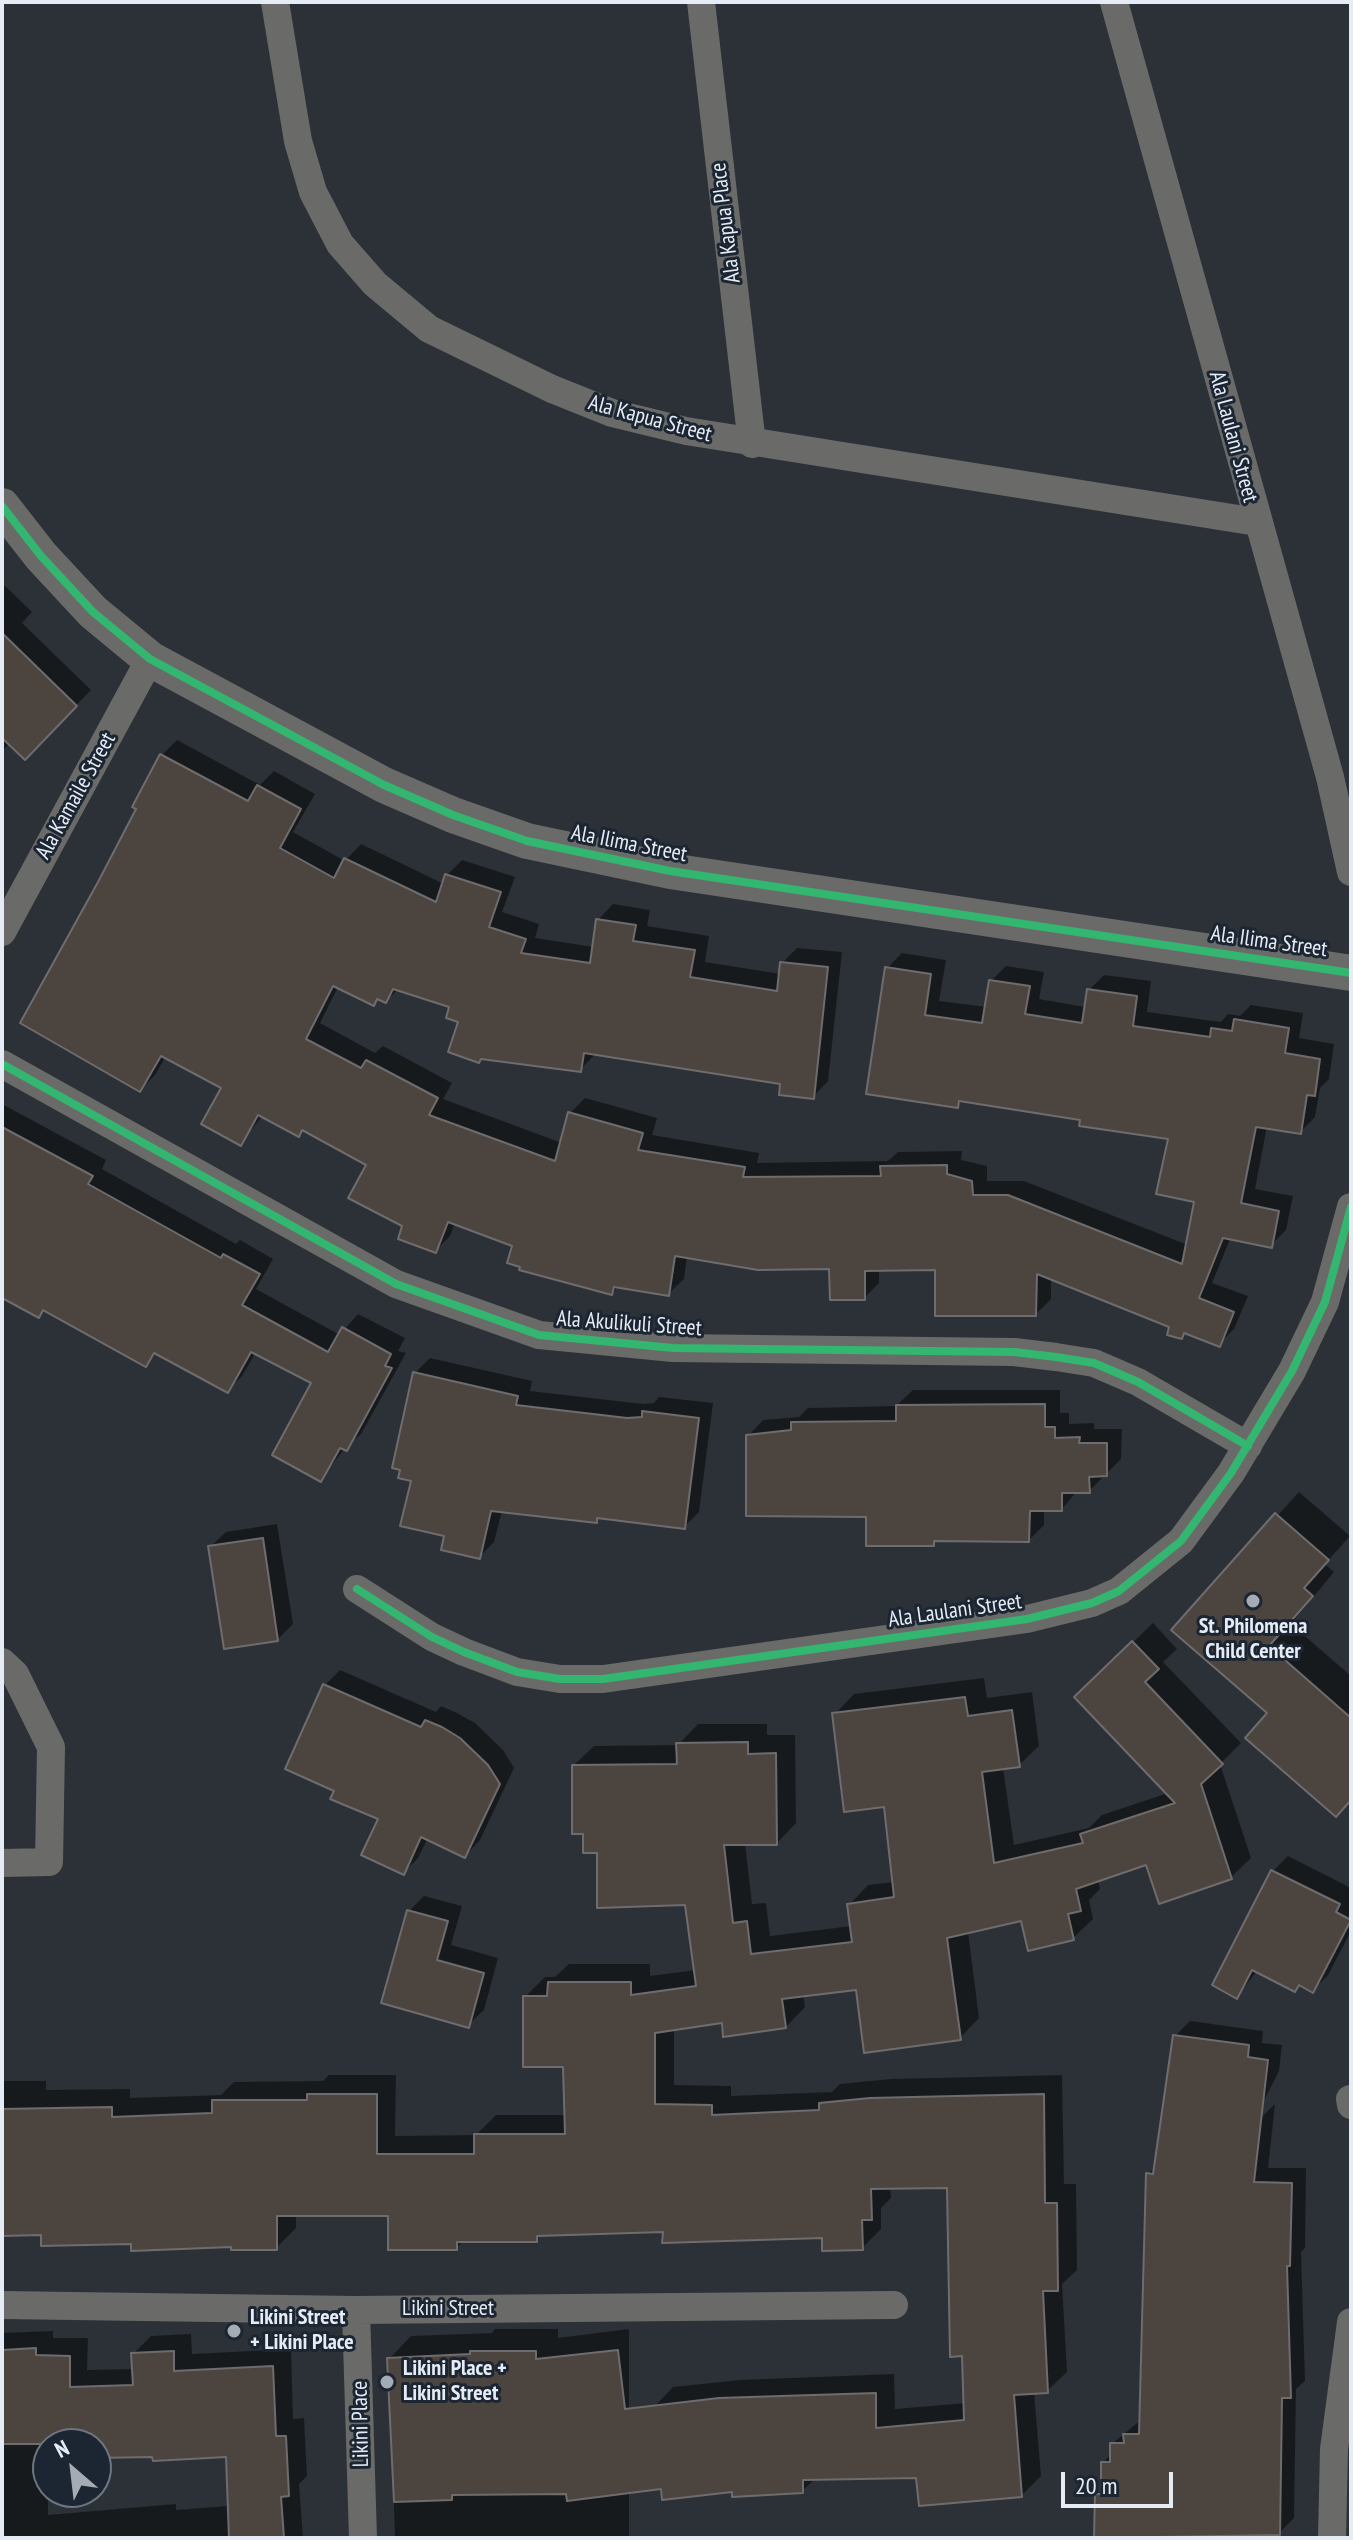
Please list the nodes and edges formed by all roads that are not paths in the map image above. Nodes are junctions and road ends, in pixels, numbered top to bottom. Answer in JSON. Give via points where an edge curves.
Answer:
{"nodes":[{"id":1,"x":275,"y":2,"type":"edge"},
{"id":2,"x":701,"y":2,"type":"edge"},
{"id":3,"x":1114,"y":2,"type":"edge"},
{"id":4,"x":752,"y":444,"type":"junction"},
{"id":5,"x":2,"y":506,"type":"edge"},
{"id":6,"x":1257,"y":522,"type":"junction"},
{"id":7,"x":150,"y":659,"type":"junction"},
{"id":8,"x":1351,"y":872,"type":"edge"},
{"id":9,"x":2,"y":932,"type":"edge"},
{"id":10,"x":1351,"y":973,"type":"edge"},
{"id":11,"x":2,"y":1064,"type":"edge"},
{"id":12,"x":1351,"y":1207,"type":"edge"},
{"id":13,"x":1248,"y":1446,"type":"junction"},
{"id":14,"x":357,"y":1589,"type":"dead end"},
{"id":15,"x":2,"y":1662,"type":"edge"},
{"id":16,"x":2,"y":1863,"type":"edge"},
{"id":17,"x":1350,"y":2099,"type":"edge"},
{"id":18,"x":1351,"y":2105,"type":"edge"},
{"id":19,"x":2,"y":2305,"type":"edge"},
{"id":20,"x":894,"y":2305,"type":"dead end"},
{"id":21,"x":356,"y":2310,"type":"junction"},
{"id":22,"x":1351,"y":2322,"type":"edge"},
{"id":23,"x":363,"y":2538,"type":"edge"},
{"id":24,"x":1332,"y":2538,"type":"edge"}],
"edges":[{"from":1,"to":4,"type":"street","name":"Ala Kapua Street","via":[[298,141],[313,192],[340,244],[375,284],[429,329],[552,389],[612,413]]},
{"from":2,"to":4,"type":"street","name":"Ala Kapua Place"},
{"from":3,"to":6,"type":"street","name":"Ala Laulani Street"},
{"from":4,"to":6,"type":"street","name":"Ala Kapua Street"},
{"from":5,"to":7,"type":"street","name":"Ala Ilima Street","via":[[93,612]]},
{"from":6,"to":8,"type":"street","name":"Ala Laulani Street","via":[[1330,777]]},
{"from":7,"to":9,"type":"street","name":"Ala Kamaile Street"},
{"from":7,"to":10,"type":"street","name":"Ala Ilima Street","via":[[384,785],[527,841],[670,871]]},
{"from":11,"to":13,"type":"street","name":"Ala Akulikuli Street","via":[[396,1284],[525,1330],[673,1348],[1014,1352],[1094,1363],[1138,1382]]},
{"from":12,"to":13,"type":"street","name":"Ala Laulani Street","via":[[1325,1302]]},
{"from":13,"to":14,"type":"street","name":"Ala Laulani Street","via":[[1181,1541],[1141,1574],[1092,1603],[1027,1619],[603,1679],[560,1679],[517,1672],[464,1652]]},
{"from":15,"to":16,"type":"street","via":[[15,1674],[51,1747],[49,1862]]},
{"from":17,"to":18,"type":"street"},
{"from":19,"to":21,"type":"street","name":"Likini Street"},
{"from":20,"to":21,"type":"street","name":"Likini Street"},
{"from":21,"to":23,"type":"street","name":"Likini Place"},
{"from":22,"to":24,"type":"street","via":[[1334,2449]]}]}
